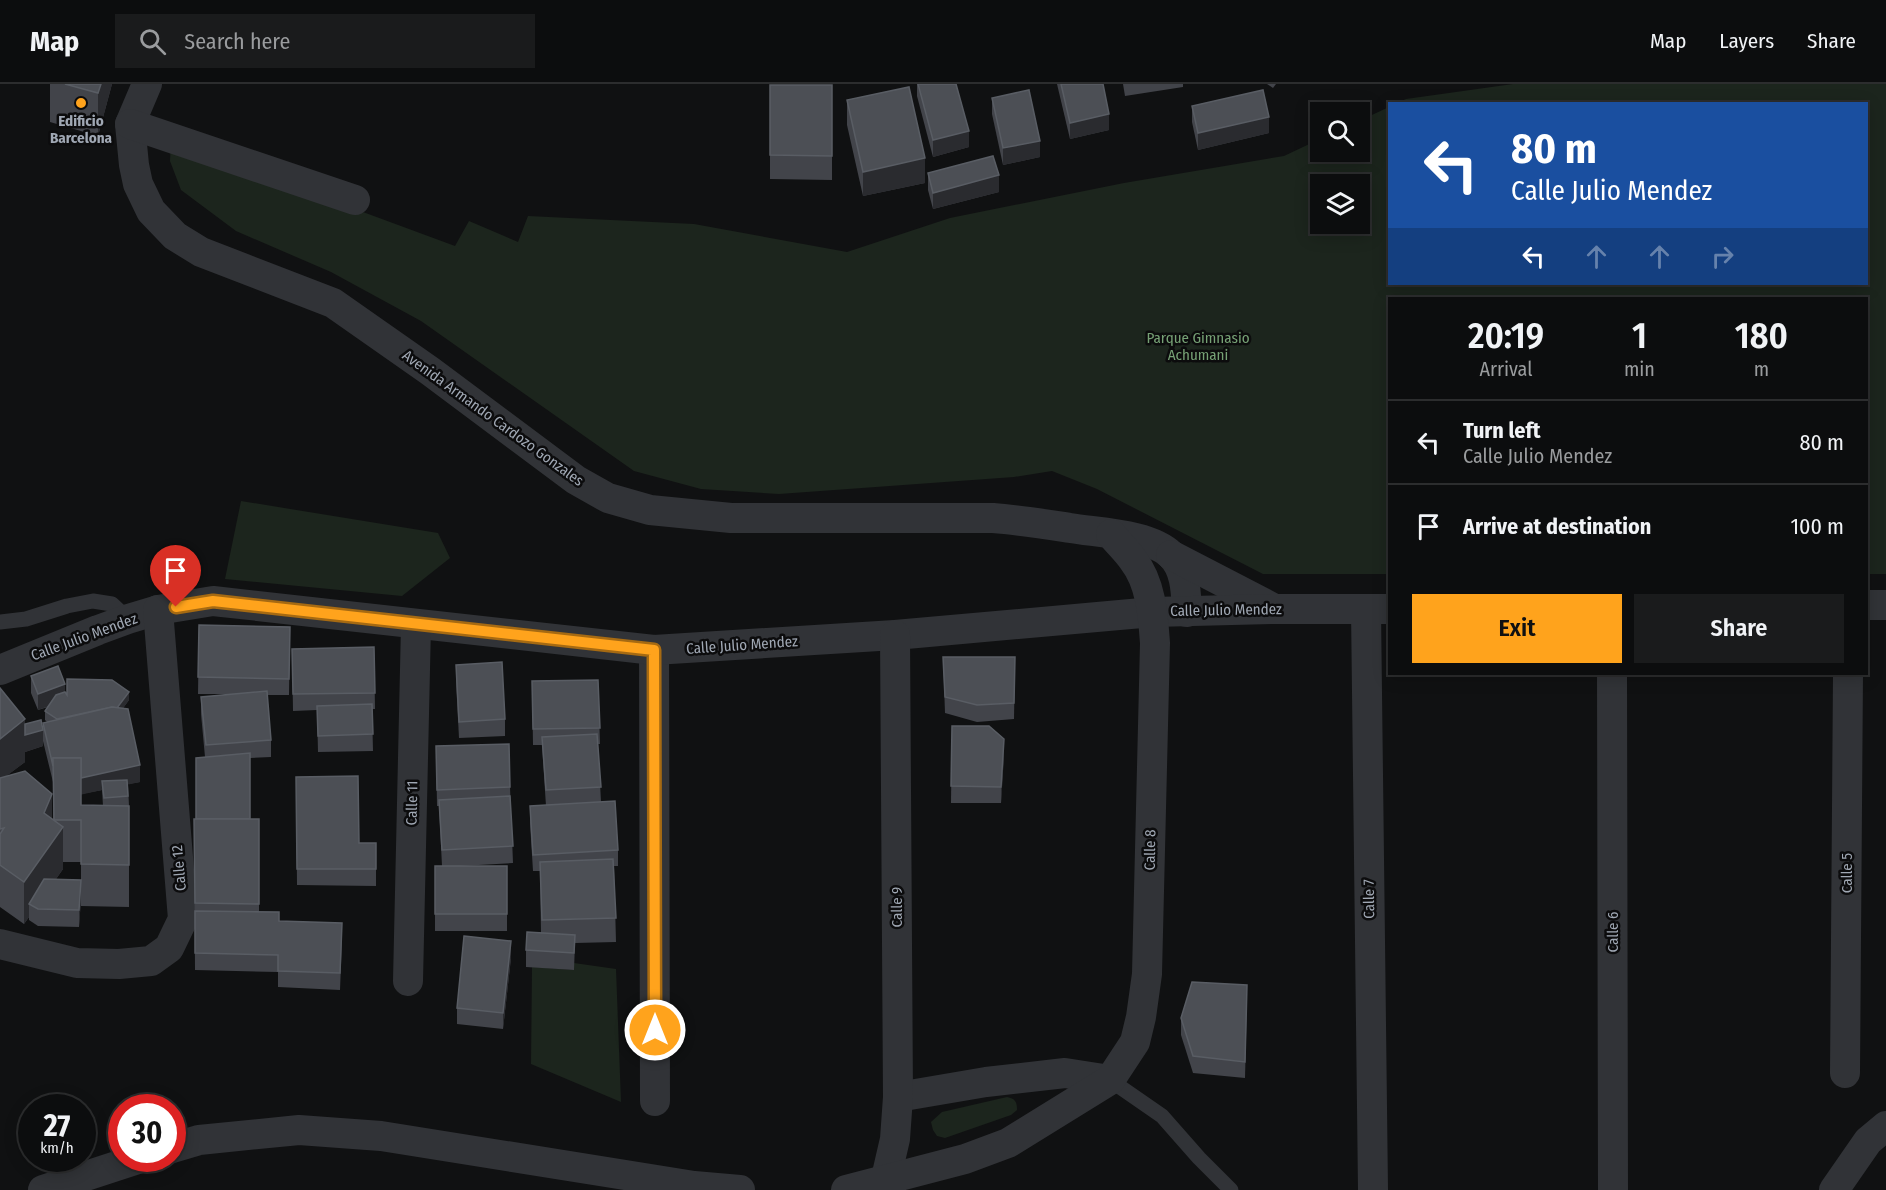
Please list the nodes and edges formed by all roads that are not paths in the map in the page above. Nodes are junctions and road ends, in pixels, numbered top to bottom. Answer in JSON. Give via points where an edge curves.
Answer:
{"nodes":[{"id":1,"x":147,"y":84,"type":"edge"},
{"id":2,"x":130,"y":124,"type":"junction"},
{"id":3,"x":355,"y":200,"type":"dead end"},
{"id":4,"x":1111,"y":534,"type":"junction"},
{"id":5,"x":1171,"y":555,"type":"junction"},
{"id":6,"x":1868,"y":605,"type":"edge"},
{"id":7,"x":1886,"y":605,"type":"edge"},
{"id":8,"x":1273,"y":609,"type":"junction"},
{"id":9,"x":1377,"y":609,"type":"edge"},
{"id":10,"x":158,"y":610,"type":"junction"},
{"id":11,"x":1153,"y":612,"type":"junction"},
{"id":12,"x":1187,"y":612,"type":"junction"},
{"id":13,"x":128,"y":620,"type":"junction"},
{"id":14,"x":0,"y":622,"type":"edge"},
{"id":15,"x":416,"y":625,"type":"junction"},
{"id":16,"x":895,"y":635,"type":"junction"},
{"id":17,"x":654,"y":650,"type":"junction"},
{"id":18,"x":0,"y":670,"type":"edge"},
{"id":19,"x":1612,"y":675,"type":"edge"},
{"id":20,"x":1848,"y":675,"type":"edge"},
{"id":21,"x":0,"y":944,"type":"edge"},
{"id":22,"x":408,"y":981,"type":"dead end"},
{"id":23,"x":1845,"y":1073,"type":"dead end"},
{"id":24,"x":1110,"y":1080,"type":"junction"},
{"id":25,"x":898,"y":1096,"type":"junction"},
{"id":26,"x":655,"y":1101,"type":"dead end"},
{"id":27,"x":1877,"y":1133,"type":"edge"},
{"id":28,"x":186,"y":1144,"type":"edge"},
{"id":29,"x":108,"y":1169,"type":"edge"},
{"id":30,"x":886,"y":1178,"type":"junction"},
{"id":31,"x":43,"y":1190,"type":"edge"},
{"id":32,"x":740,"y":1190,"type":"edge"},
{"id":33,"x":846,"y":1190,"type":"edge"},
{"id":34,"x":1232,"y":1190,"type":"edge"},
{"id":35,"x":1373,"y":1190,"type":"edge"},
{"id":36,"x":1613,"y":1190,"type":"edge"},
{"id":37,"x":1834,"y":1190,"type":"edge"}],
"edges":[{"from":1,"to":2,"type":"street","name":"Avenida Armando Cardozo Gonzales"},
{"from":2,"to":3,"type":"street"},
{"from":2,"to":4,"type":"street","name":"Avenida Armando Cardozo Gonzales","via":[[138,184],[151,211],[175,236],[201,252],[333,303],[576,480],[608,498],[650,510],[731,518],[993,518]]},
{"from":4,"to":5,"type":"street","name":"Avenida Armando Cardozo Gonzales","via":[[1142,539]]},
{"from":4,"to":11,"type":"street","via":[[1142,573]]},
{"from":5,"to":8,"type":"street","name":"Avenida Armando Cardozo Gonzales"},
{"from":5,"to":12,"type":"street","via":[[1186,588]]},
{"from":6,"to":7,"type":"street"},
{"from":8,"to":9,"type":"street","name":"Calle Julio Mendez"},
{"from":8,"to":12,"type":"street","name":"Calle Julio Mendez"},
{"from":9,"to":35,"type":"street","name":"Calle 7"},
{"from":10,"to":13,"type":"street","name":"Calle Julio Mendez"},
{"from":10,"to":15,"type":"street","name":"Calle Julio Mendez","via":[[213,601]]},
{"from":10,"to":21,"type":"street","name":"Calle 12","via":[[183,919],[169,948],[151,961],[77,963]]},
{"from":11,"to":12,"type":"street","name":"Calle Julio Mendez"},
{"from":11,"to":16,"type":"street","name":"Calle Julio Mendez"},
{"from":11,"to":24,"type":"street","name":"Calle 8","via":[[1147,974],[1135,1042]]},
{"from":13,"to":14,"type":"lane","via":[[112,604],[93,601]]},
{"from":13,"to":18,"type":"street","name":"Calle Julio Mendez"},
{"from":15,"to":17,"type":"street","name":"Calle Julio Mendez"},
{"from":15,"to":22,"type":"street","name":"Calle 11"},
{"from":16,"to":17,"type":"street","name":"Calle Julio Mendez"},
{"from":16,"to":25,"type":"street","name":"Calle 9"},
{"from":17,"to":26,"type":"street"},
{"from":19,"to":36,"type":"street","name":"Calle 6"},
{"from":20,"to":23,"type":"street","name":"Calle 5"},
{"from":24,"to":25,"type":"street","via":[[1065,1073]]},
{"from":24,"to":30,"type":"street","via":[[1008,1143],[965,1159]]},
{"from":24,"to":34,"type":"lane","via":[[1162,1116]]},
{"from":25,"to":30,"type":"street","name":"Calle 9","via":[[895,1139]]},
{"from":27,"to":37,"type":"street"},
{"from":28,"to":32,"type":"street","via":[[299,1130],[381,1136]]},
{"from":29,"to":31,"type":"street"},
{"from":30,"to":33,"type":"street"}]}
